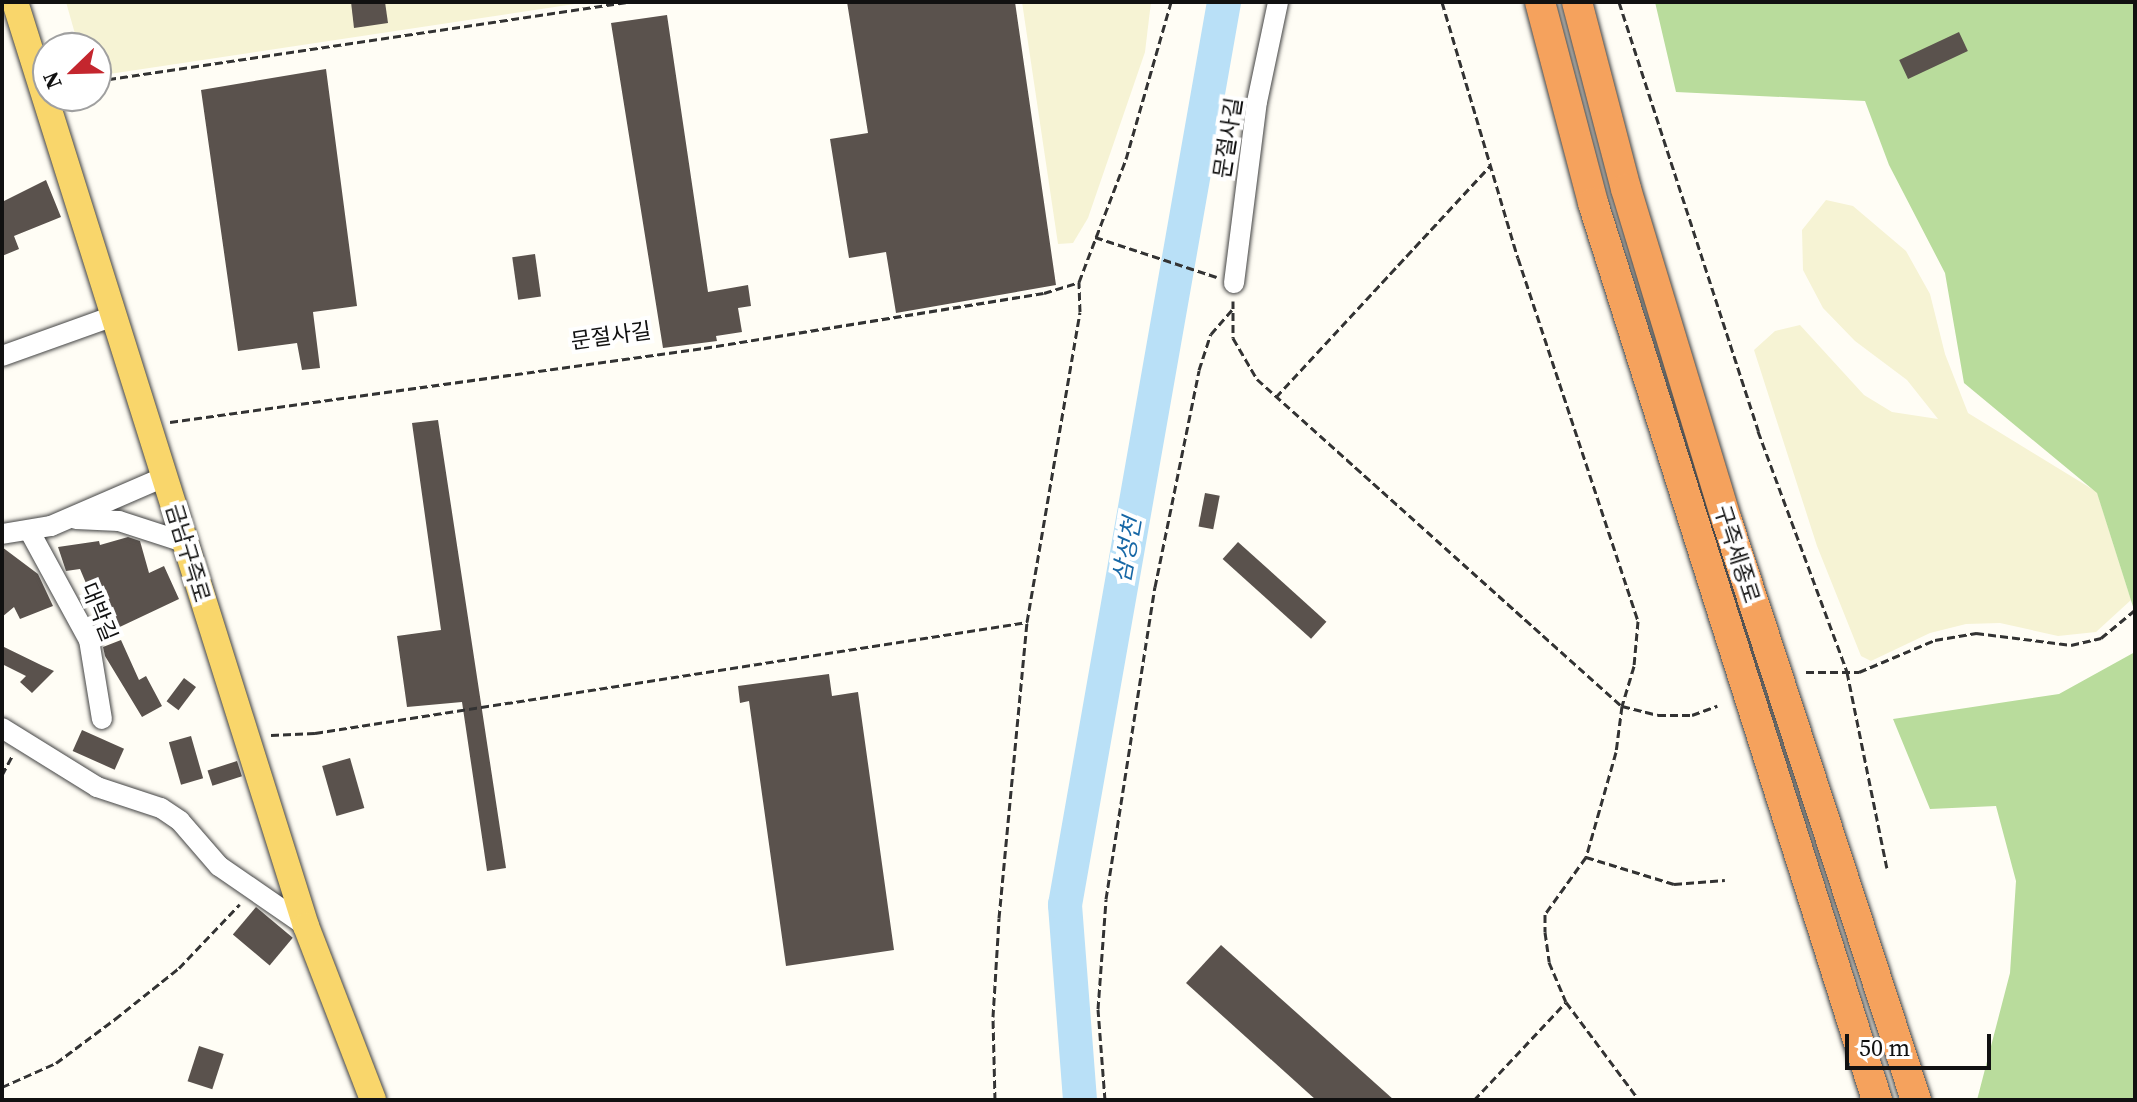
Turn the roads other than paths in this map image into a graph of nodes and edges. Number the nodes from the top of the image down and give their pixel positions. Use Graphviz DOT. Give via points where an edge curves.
graph roads {
  1 [pos="15,2"];
  2 [pos="1278,2"];
  3 [pos="1540,2"];
  4 [pos="1577,2"];
  5 [pos="1226,280"];
  6 [pos="114,316"];
  7 [pos="2,356"];
  8 [pos="164,477"];
  9 [pos="71,518"];
  10 [pos="30,532"];
  11 [pos="2,534"];
  12 [pos="184,542"];
  13 [pos="102,719"];
  14 [pos="8,731"];
  15 [pos="306,926"];
  16 [pos="373,1100"];
  17 [pos="1877,1100"];
  18 [pos="1916,1100"];
  1 -- 6 [label="main road, 금남구즉로"];
  2 -- 5 [label="street, 문절사길"];
  3 -- 17 [label="highway, 구즉세종로" via="1602,233"];
  4 -- 18 [label="highway, 구즉세종로" via="1626,189 1727,521"];
  6 -- 7 [label="street"];
  6 -- 8 [label="main road, 금남구즉로"];
  8 -- 9 [label="street"];
  8 -- 12 [label="main road, 금남구즉로"];
  9 -- 10 [label="street"];
  9 -- 12 [label="street" via="119,521"];
  10 -- 11 [label="street"];
  10 -- 13 [label="street, 대박길" via="89,640"];
  12 -- 15 [label="main road, 금남구즉로"];
  14 -- 15 [label="street" via="97,787 161,808 180,821 219,866"];
  15 -- 16 [label="main road, 금남구즉로"];
}
